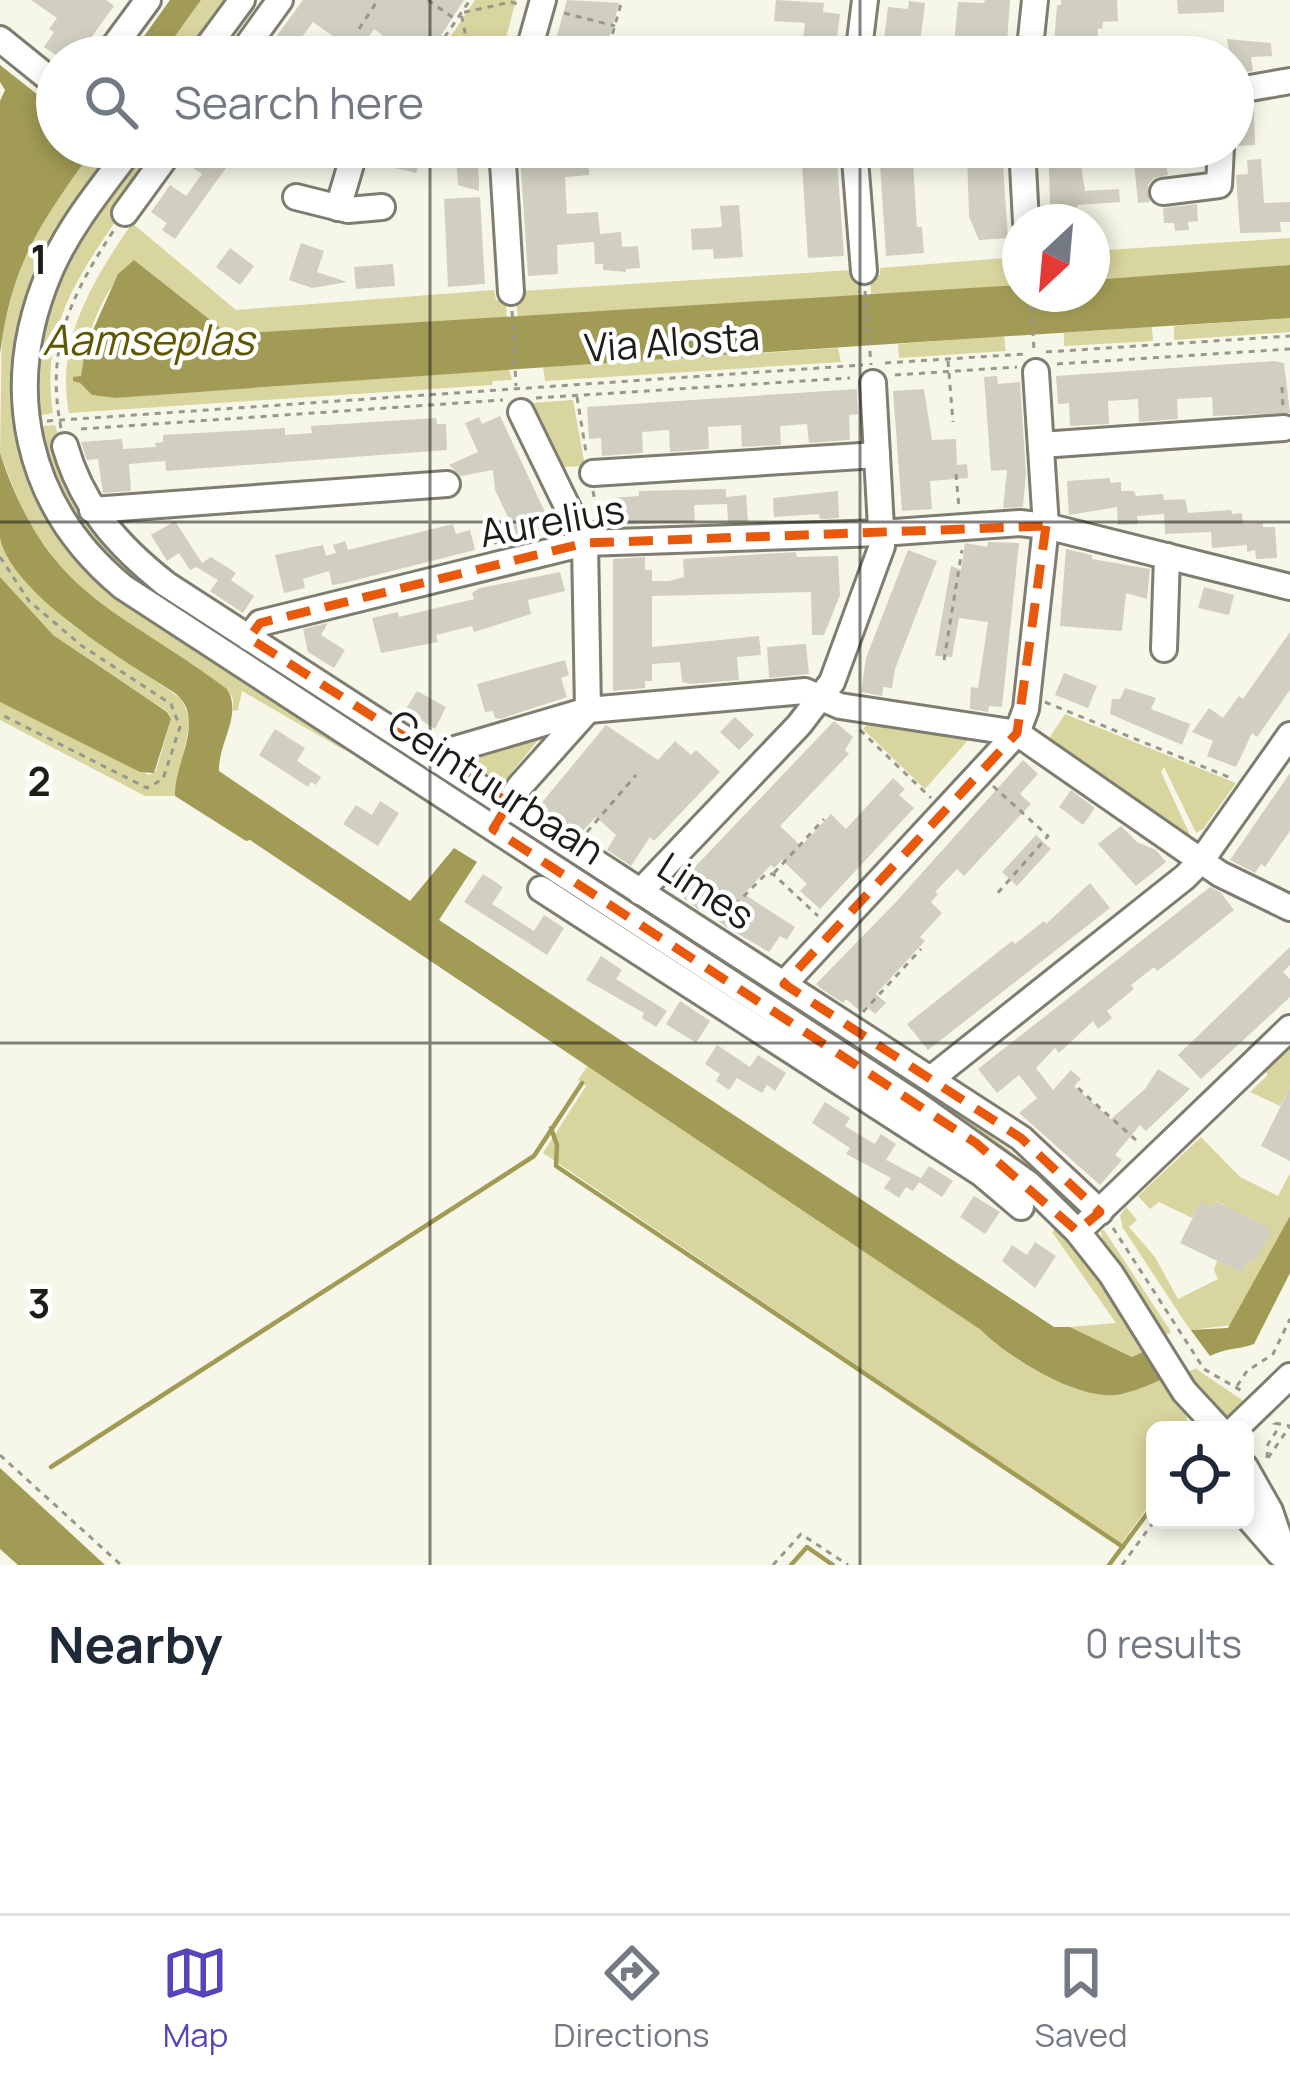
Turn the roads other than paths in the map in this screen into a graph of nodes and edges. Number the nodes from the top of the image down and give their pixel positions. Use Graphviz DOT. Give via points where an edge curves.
graph roads {
  1 [pos="148,0"];
  2 [pos="242,0"];
  3 [pos="280,0"];
  4 [pos="866,0"];
  5 [pos="1035,0"];
  6 [pos="541,6"];
  7 [pos="121,36"];
  8 [pos="215,36"];
  9 [pos="254,36"];
  10 [pos="532,36"];
  11 [pos="861,36"];
  12 [pos="1031,36"];
  13 [pos="0,39"];
  14 [pos="36,68"];
  15 [pos="1290,81"];
  16 [pos="1254,87"];
  17 [pos="116,168"];
  18 [pos="158,168"];
  19 [pos="350,168"];
  20 [pos="503,168"];
  21 [pos="856,168"];
  22 [pos="1023,168"];
  23 [pos="1220,168"];
  24 [pos="1163,192"];
  25 [pos="296,196"];
  26 [pos="1025,204"];
  27 [pos="382,207"];
  28 [pos="338,208"];
  29 [pos="125,213"];
  30 [pos="864,278"];
  31 [pos="512,303"];
  32 [pos="1041,364"];
  33 [pos="871,375"];
  34 [pos="519,400"];
  35 [pos="1284,428"];
  36 [pos="63,438"];
  37 [pos="1041,445"];
  38 [pos="878,455"];
  39 [pos="593,473"];
  40 [pos="447,484"];
  41 [pos="92,510"];
  42 [pos="1046,526"];
  43 [pos="881,533"];
  44 [pos="585,543"];
  45 [pos="1167,556"];
  46 [pos="1290,587"];
  47 [pos="249,638"];
  48 [pos="1164,649"];
  49 [pos="831,702"];
  50 [pos="588,710"];
  51 [pos="1017,733"];
  52 [pos="1290,735"];
  53 [pos="436,760"];
  54 [pos="509,803"];
  55 [pos="493,829"];
  56 [pos="1201,861"];
  57 [pos="541,889"];
  58 [pos="1290,908"];
  59 [pos="626,913"];
  60 [pos="784,984"];
  61 [pos="1290,1028"];
  62 [pos="932,1078"];
  63 [pos="909,1112"];
  64 [pos="1021,1207"];
  65 [pos="1100,1212"];
  66 [pos="1077,1232"];
  67 [pos="1290,1357"];
  68 [pos="1181,1386"];
  69 [pos="1285,1387"];
  70 [pos="1192,1421"];
  71 [pos="1212,1421"];
  72 [pos="1245,1421"];
  73 [pos="1254,1433"];
  74 [pos="1260,1464"];
  75 [pos="1254,1524"];
  76 [pos="1288,1563"];
  1 -- 7 [label="street"];
  2 -- 8 [label="street"];
  3 -- 9 [label="street"];
  4 -- 11 [label="street"];
  5 -- 12 [label="street"];
  6 -- 10 [label="street"];
  13 -- 14 [label="street"];
  15 -- 16 [label="street"];
  17 -- 55 [label="street, Ceintuurbaan" via="65,239 34,322 24,400 34,467 49,502 72,540 123,587"];
  18 -- 29 [label="street"];
  19 -- 28 [label="street"];
  20 -- 31 [label="street"];
  21 -- 30 [label="street"];
  22 -- 26 [label="street"];
  23 -- 24 [label="street" via="1219,185"];
  25 -- 28 [label="street"];
  27 -- 28 [label="street"];
  32 -- 37 [label="street"];
  33 -- 38 [label="street"];
  34 -- 44 [label="street"];
  35 -- 37 [label="street"];
  36 -- 41 [label="street, Limes"];
  37 -- 42 [label="street"];
  38 -- 39 [label="street"];
  38 -- 43 [label="street"];
  40 -- 41 [label="street"];
  41 -- 47 [label="street, Limes" via="137,560"];
  42 -- 43 [label="street, Aurelius"];
  42 -- 45 [label="street, Aurelius"];
  42 -- 51 [label="street"];
  43 -- 44 [label="street, Aurelius"];
  43 -- 49 [label="street"];
  44 -- 47 [label="street, Aurelius" via="260,623"];
  44 -- 50 [label="street"];
  45 -- 46 [label="street, Aurelius"];
  45 -- 48 [label="street"];
  47 -- 53 [label="street, Limes"];
  49 -- 50 [label="street" via="805,692"];
  49 -- 51 [label="street"];
  49 -- 59 [label="street"];
  50 -- 53 [label="street"];
  50 -- 54 [label="street"];
  51 -- 56 [label="street"];
  51 -- 60 [label="street"];
  52 -- 56 [label="street"];
  53 -- 54 [label="street, Limes"];
  54 -- 55 [label="street"];
  54 -- 59 [label="street, Limes" via="574,847"];
  55 -- 59 [label="street, Ceintuurbaan"];
  56 -- 58 [label="street"];
  56 -- 62 [label="street"];
  57 -- 59 [label="street"];
  59 -- 60 [label="street, Limes"];
  59 -- 63 [label="street, Ceintuurbaan"];
  60 -- 62 [label="street, Limes"];
  61 -- 65 [label="street"];
  62 -- 65 [label="street, Limes" via="1021,1138"];
  63 -- 64 [label="street"];
  63 -- 66 [label="street, Ceintuurbaan" via="1029,1184"];
  65 -- 66 [label="street"];
  66 -- 68 [label="street, Ceintuurbaan"];
  67 -- 69 [label="street"];
  68 -- 70 [label="street, Ceintuurbaan"];
  68 -- 71 [label="street, Ceintuurbaan"];
  69 -- 72 [label="street"];
  69 -- 73 [label="street" via="1271,1420"];
  74 -- 76 [label="street"];
  75 -- 76 [label="street"];
}
